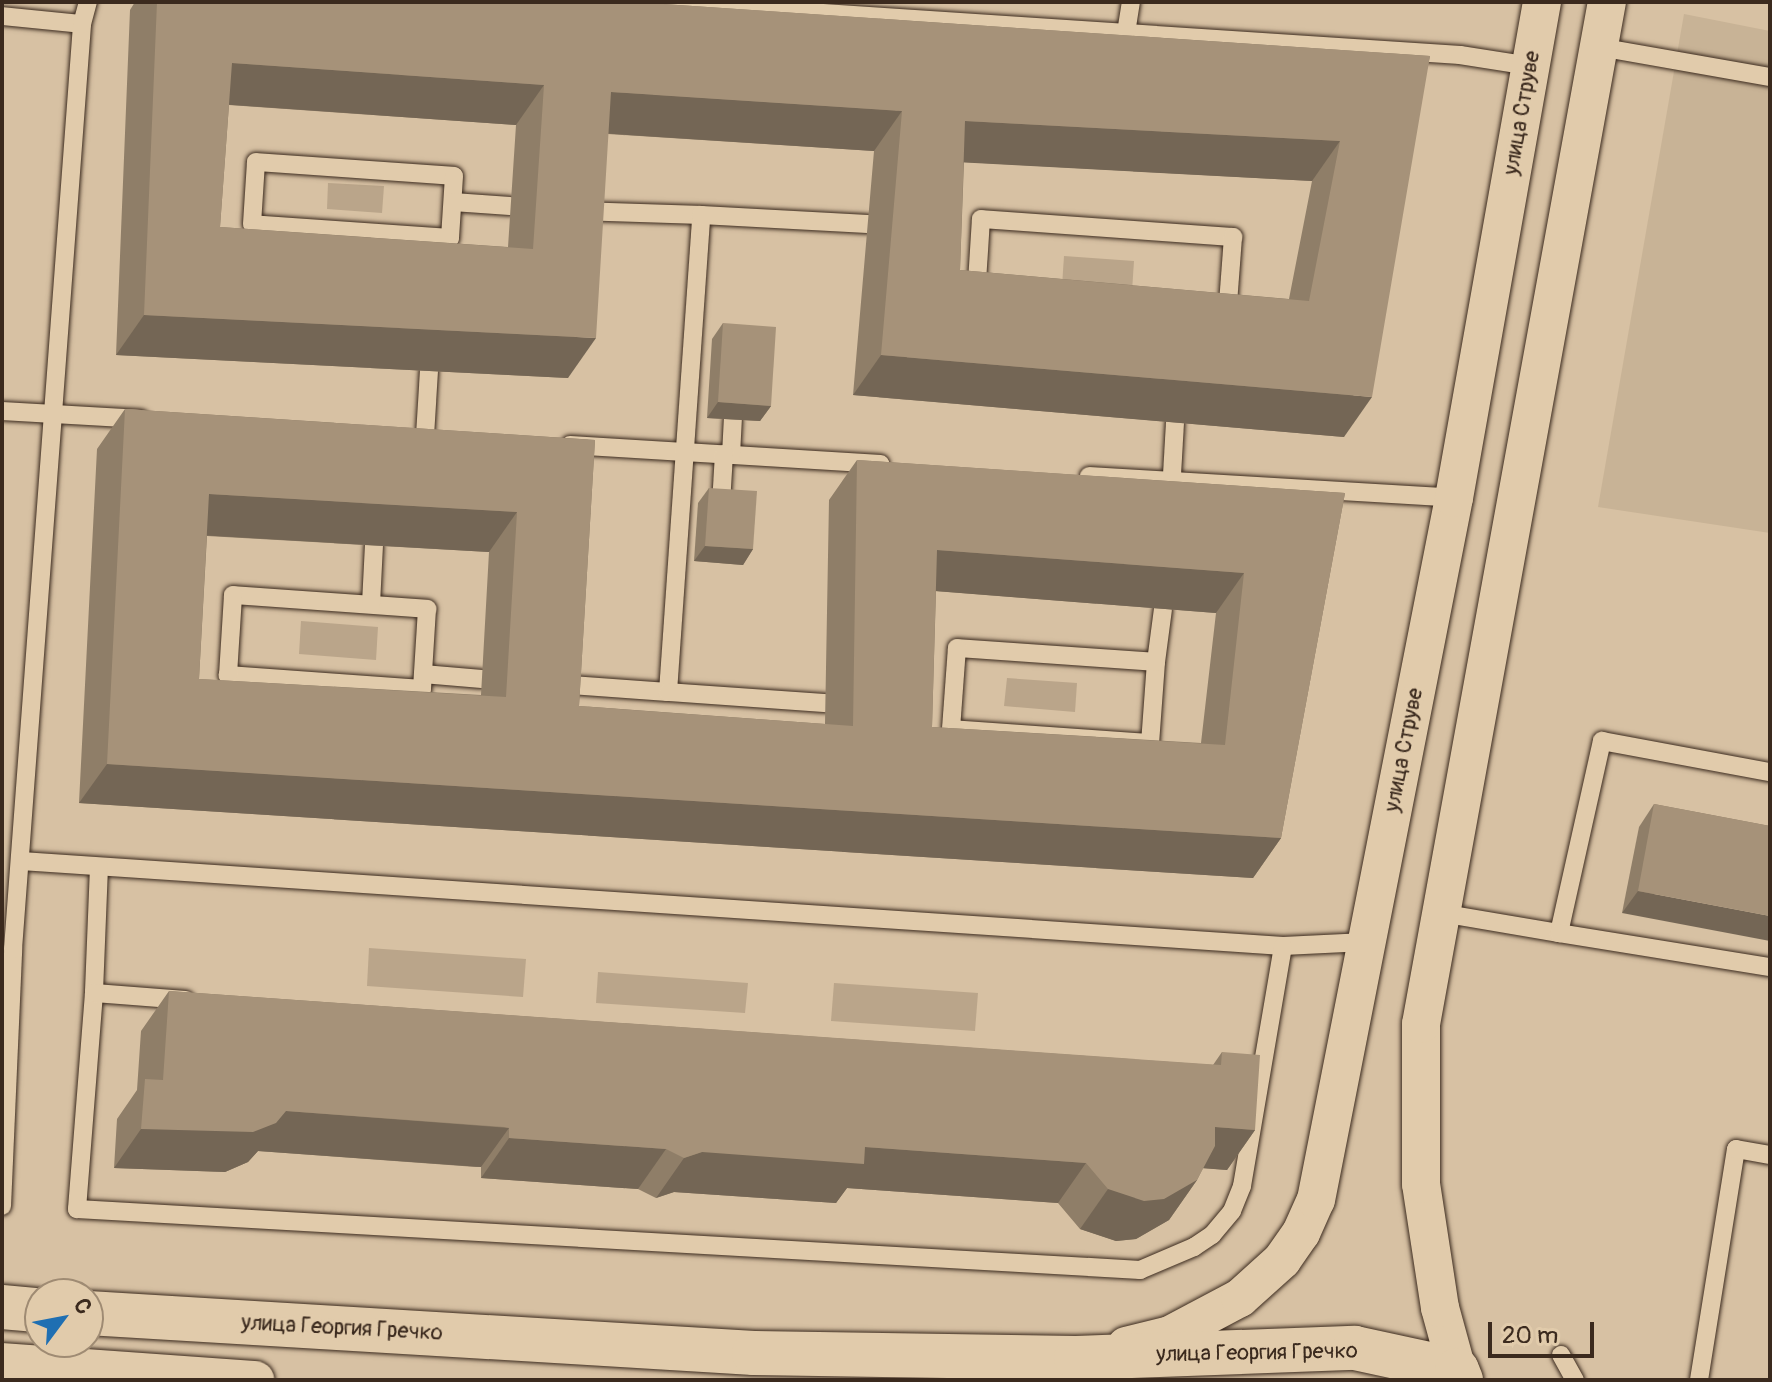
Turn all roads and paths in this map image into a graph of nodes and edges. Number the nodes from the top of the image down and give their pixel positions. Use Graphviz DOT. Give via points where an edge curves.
graph roads {
  1 [pos="88,2"];
  2 [pos="656,2"];
  3 [pos="1131,2"];
  4 [pos="1542,2"];
  5 [pos="1607,2"];
  6 [pos="926,11"];
  7 [pos="2,16"];
  8 [pos="82,24"];
  9 [pos="1126,33"];
  10 [pos="1599,47"];
  11 [pos="1530,66"];
  12 [pos="1770,77"];
  13 [pos="453,202"];
  14 [pos="510,206"];
  15 [pos="578,211"];
  16 [pos="701,215"];
  17 [pos="868,224"];
  18 [pos="973,231"];
  19 [pos="429,370"];
  20 [pos="2,411"];
  21 [pos="55,414"];
  22 [pos="733,420"];
  23 [pos="163,421"];
  24 [pos="1175,422"];
  25 [pos="425,436"];
  26 [pos="547,444"];
  27 [pos="684,452"];
  28 [pos="728,454"];
  29 [pos="904,465"];
  30 [pos="1077,475"];
  31 [pos="1171,481"];
  32 [pos="1454,498"];
  33 [pos="721,504"];
  34 [pos="1170,509"];
  35 [pos="374,545"];
  36 [pos="371,604"];
  37 [pos="1163,609"];
  38 [pos="1156,662"];
  39 [pos="423,674"];
  40 [pos="482,679"];
  41 [pos="555,684"];
  42 [pos="668,692"];
  43 [pos="826,703"];
  44 [pos="1770,772"];
  45 [pos="21,861"];
  46 [pos="99,867"];
  47 [pos="1441,913"];
  48 [pos="1559,933"];
  49 [pos="1366,942"];
  50 [pos="1283,946"];
  51 [pos="7,949"];
  52 [pos="1770,967"];
  53 [pos="94,993"];
  54 [pos="205,1001"];
  55 [pos="1770,1155"];
  56 [pos="2,1206"];
  57 [pos="2,1307"];
  58 [pos="24,1309"];
  59 [pos="104,1314"];
  60 [pos="1561,1355"];
  61 [pos="1076,1358"];
  62 [pos="2,1362"];
  63 [pos="1450,1377"];
  64 [pos="255,1380"];
  65 [pos="1575,1380"];
  66 [pos="1699,1380"];
  1 -- 8 [label="lane"];
  2 -- 6 [label="lane"];
  3 -- 9 [label="lane"];
  4 -- 11 [label="street, улица Струве"];
  5 -- 10 [label="street"];
  6 -- 9 [label="lane"];
  7 -- 8 [label="lane"];
  8 -- 21 [label="lane"];
  9 -- 11 [label="lane" via="1460,55"];
  10 -- 12 [label="lane"];
  10 -- 47 [label="street"];
  11 -- 32 [label="street, улица Струве"];
  13 -- 13 [label="lane" via="450,238 438,245 252,224 256,162 454,176"];
  13 -- 14 [label="lane"];
  15 -- 16 [label="lane"];
  16 -- 17 [label="lane"];
  16 -- 27 [label="lane"];
  18 -- 18 [label="lane" via="976,298 1182,322 1227,316 1233,237 981,219"];
  19 -- 25 [label="lane"];
  20 -- 21 [label="lane"];
  21 -- 23 [label="lane"];
  21 -- 45 [label="lane"];
  22 -- 28 [label="lane"];
  24 -- 31 [label="lane"];
  26 -- 27 [label="lane"];
  27 -- 28 [label="lane"];
  27 -- 42 [label="lane"];
  28 -- 29 [label="lane"];
  28 -- 33 [label="lane"];
  30 -- 31 [label="lane"];
  31 -- 32 [label="lane"];
  31 -- 34 [label="lane"];
  32 -- 49 [label="street, улица Струве"];
  35 -- 36 [label="lane"];
  36 -- 39 [label="lane" via="427,609"];
  36 -- 39 [label="lane" via="233,595 228,675 422,689"];
  37 -- 38 [label="lane"];
  38 -- 38 [label="lane" via="1150,743 951,729 945,709 957,648"];
  39 -- 40 [label="lane"];
  41 -- 42 [label="lane"];
  42 -- 43 [label="lane"];
  44 -- 48 [label="lane" via="1602,741"];
  45 -- 46 [label="lane"];
  45 -- 51 [label="lane"];
  46 -- 50 [label="lane"];
  46 -- 53 [label="lane"];
  47 -- 48 [label="lane"];
  47 -- 63 [label="street" via="1421,1024 1419,1135 1428,1244"];
  48 -- 52 [label="lane"];
  49 -- 50 [label="lane"];
  49 -- 61 [label="street, улица Струве" via="1316,1200 1301,1233 1282,1260 1240,1298 1170,1335"];
  50 -- 53 [label="lane" via="1254,1074 1242,1186 1232,1211 1194,1247 1140,1270 77,1209"];
  51 -- 56 [label="lane"];
  53 -- 54 [label="lane"];
  55 -- 66 [label="lane" via="1736,1149"];
  57 -- 58 [label="street"];
  59 -- 61 [label="street, улица Георгия Гречко" via="754,1353"];
  60 -- 65 [label="lane"];
  61 -- 63 [label="street, улица Георгия Гречко" via="1355,1348"];
  62 -- 64 [label="street"];
}
